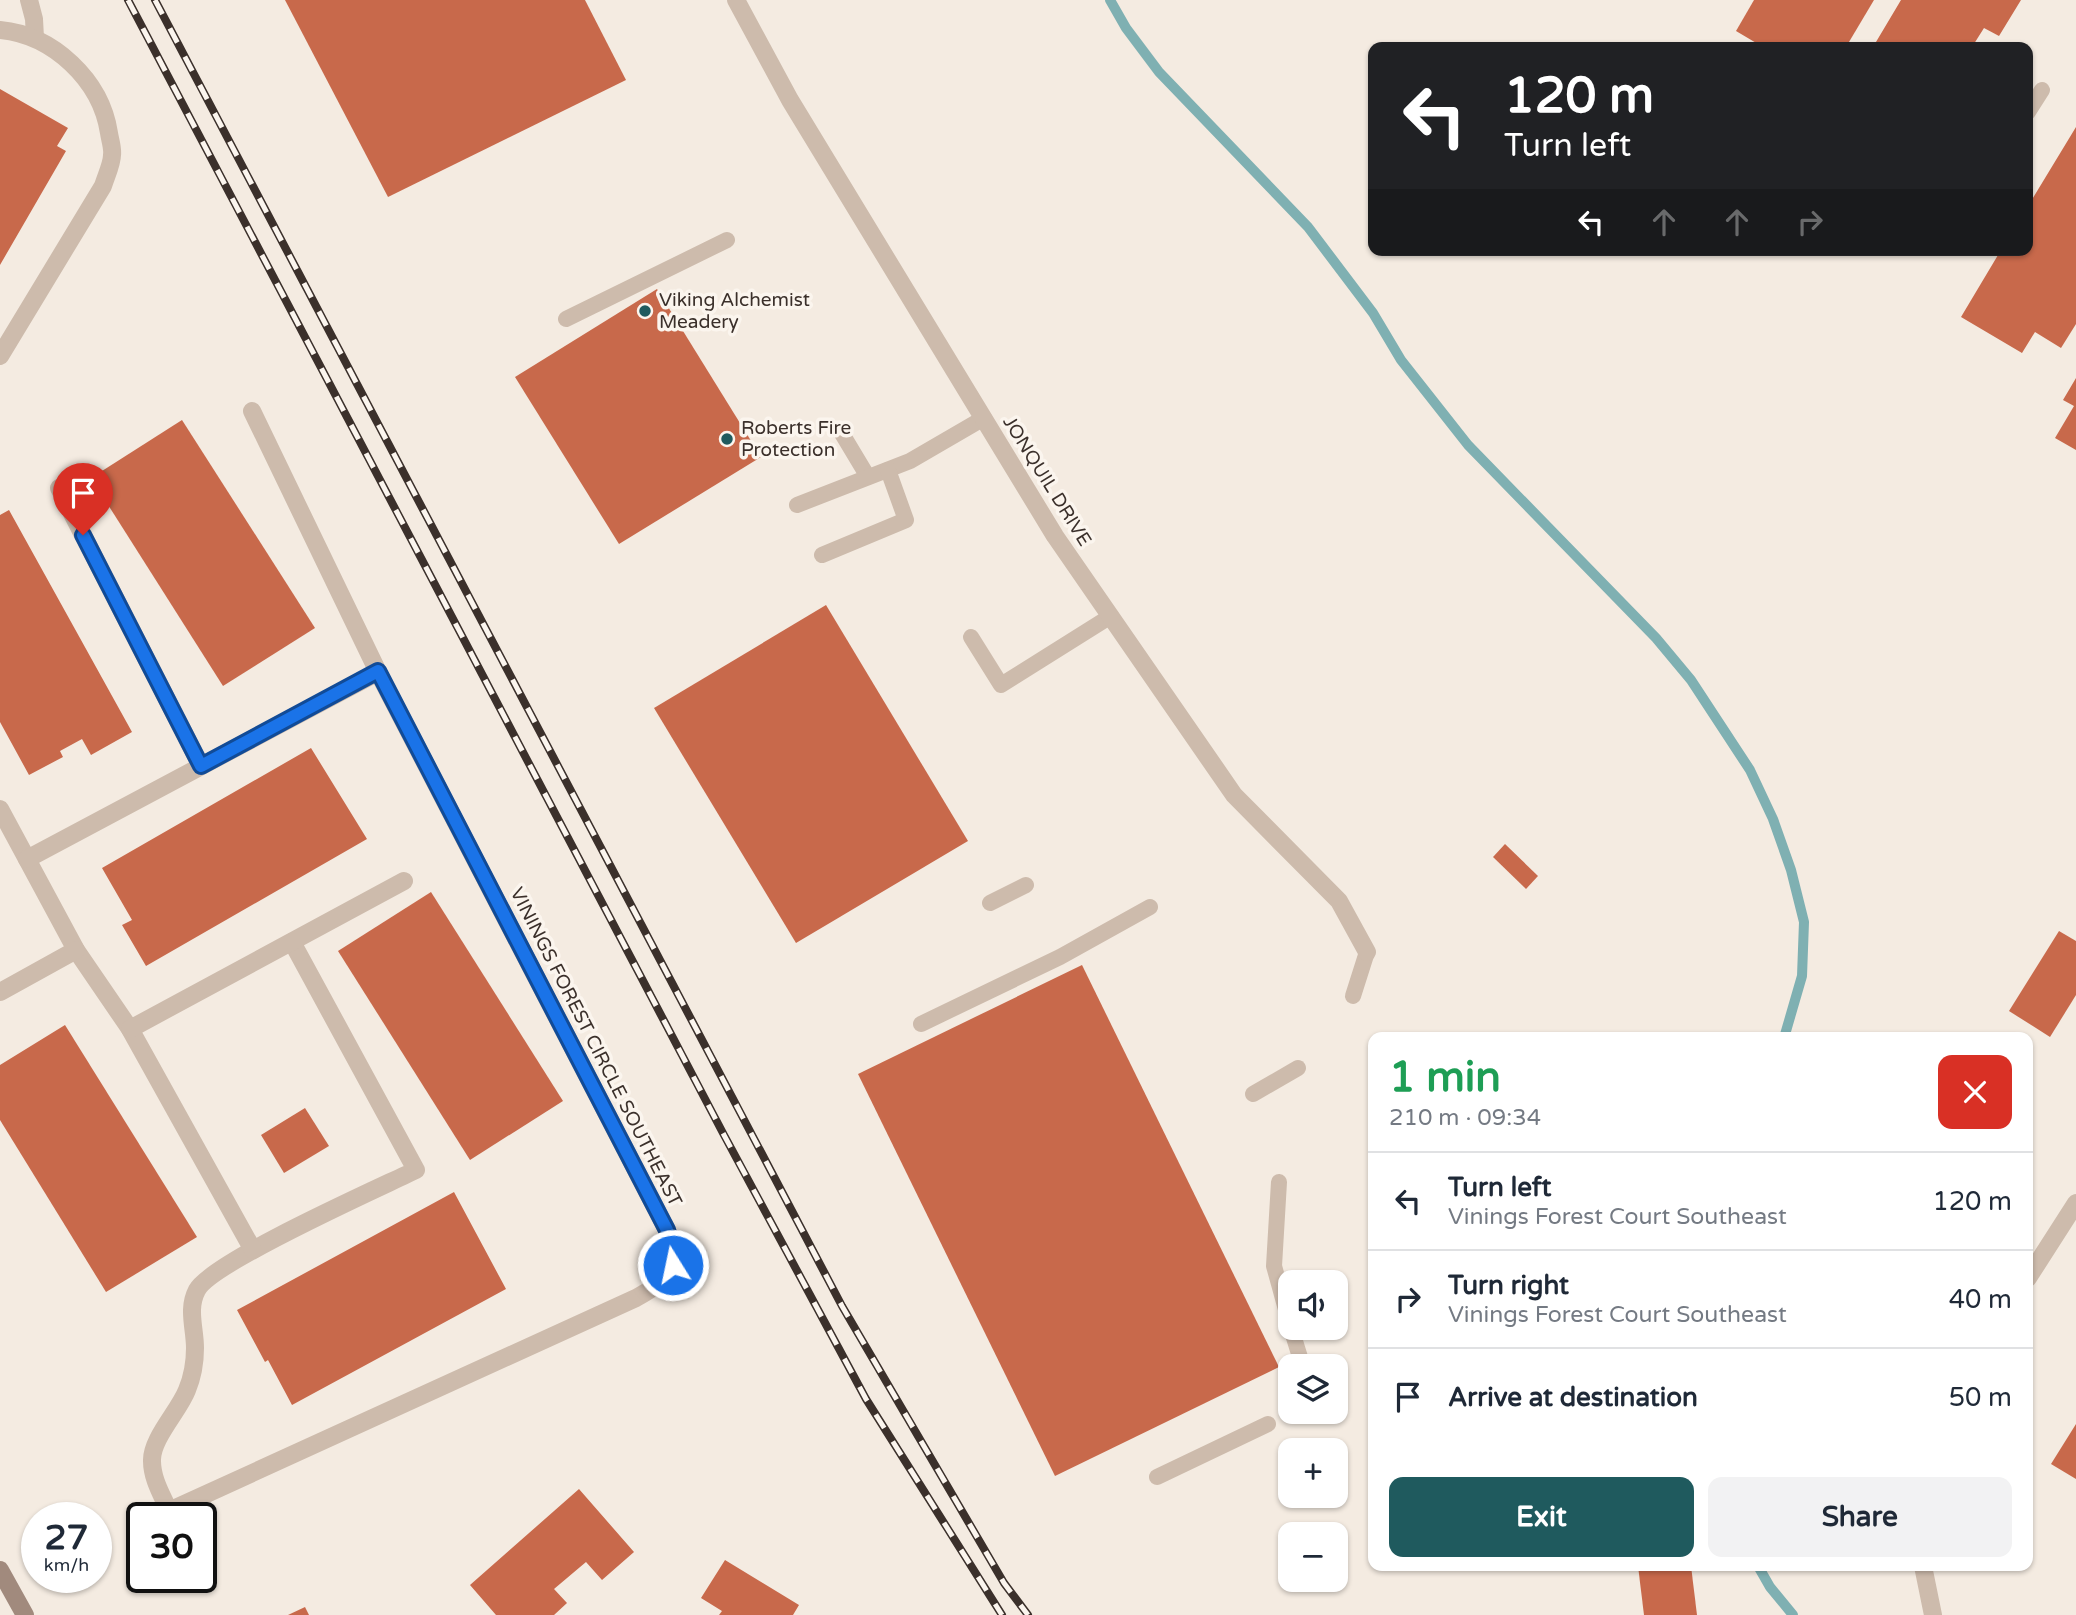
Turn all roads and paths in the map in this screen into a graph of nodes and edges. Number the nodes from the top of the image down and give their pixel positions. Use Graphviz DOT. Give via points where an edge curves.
graph roads {
  1 [pos="29,0"];
  2 [pos="736,0"];
  3 [pos="0,30"];
  4 [pos="36,38"];
  5 [pos="2042,90"];
  6 [pos="2033,104"];
  7 [pos="727,240"];
  8 [pos="566,319"];
  9 [pos="0,356"];
  10 [pos="252,411"];
  11 [pos="984,418"];
  12 [pos="841,432"];
  13 [pos="888,470"];
  14 [pos="868,477"];
  15 [pos="59,488"];
  16 [pos="797,505"];
  17 [pos="822,555"];
  18 [pos="1111,616"];
  19 [pos="971,637"];
  20 [pos="378,671"];
  21 [pos="201,766"];
  22 [pos="0,809"];
  23 [pos="27,859"];
  24 [pos="404,881"];
  25 [pos="1026,885"];
  26 [pos="990,903"];
  27 [pos="1150,907"];
  28 [pos="292,942"];
  29 [pos="76,950"];
  30 [pos="1367,952"];
  31 [pos="0,992"];
  32 [pos="1353,996"];
  33 [pos="921,1024"];
  34 [pos="130,1029"];
  35 [pos="1298,1068"];
  36 [pos="1253,1094"];
  37 [pos="1279,1182"];
  38 [pos="2076,1203"];
  39 [pos="253,1250"];
  40 [pos="2033,1270"];
  41 [pos="1278,1281"];
  42 [pos="1268,1424"];
  43 [pos="1157,1477"];
  44 [pos="0,1570"];
  45 [pos="1924,1571"];
  46 [pos="25,1615"];
  47 [pos="1933,1615"];
  1 -- 4 [label="street"];
  2 -- 11 [label="street, JONQUIL DRIVE" via="790,100"];
  3 -- 4 [label="street"];
  4 -- 9 [label="street" via="79,70 94,92 108,123 113,154 103,186"];
  5 -- 6 [label="lane"];
  7 -- 8 [label="lane"];
  10 -- 20 [label="street, VININGS FOREST CIRCLE SOUTHEAST"];
  11 -- 13 [label="lane"];
  11 -- 18 [label="street, JONQUIL DRIVE" via="1055,537"];
  12 -- 14 [label="lane"];
  13 -- 14 [label="lane"];
  13 -- 17 [label="lane" via="906,520"];
  14 -- 16 [label="lane"];
  15 -- 21 [label="street"];
  18 -- 19 [label="lane" via="1002,685"];
  18 -- 30 [label="street, JONQUIL DRIVE" via="1234,795 1339,901"];
  20 -- 21 [label="street"];
  20 -- 39 [label="street, VININGS FOREST CIRCLE SOUTHEAST" via="667,1230 673,1265 658,1286 636,1298 169,1511 151,1458 187,1389 195,1349 192,1309 196,1291 205,1280"];
  21 -- 23 [label="street"];
  22 -- 23 [label="street"];
  23 -- 29 [label="street"];
  24 -- 28 [label="street"];
  25 -- 26 [label="lane"];
  27 -- 33 [label="lane" via="1060,957"];
  28 -- 34 [label="street"];
  28 -- 39 [label="street, VININGS FOREST CIRCLE SOUTHEAST" via="416,1170"];
  29 -- 31 [label="street"];
  29 -- 34 [label="street"];
  30 -- 32 [label="lane"];
  34 -- 39 [label="street"];
  35 -- 36 [label="lane"];
  37 -- 41 [label="lane" via="1274,1266"];
  38 -- 40 [label="street"];
  42 -- 43 [label="lane"];
  44 -- 46 [label="main road"];
  45 -- 47 [label="street"];
}
